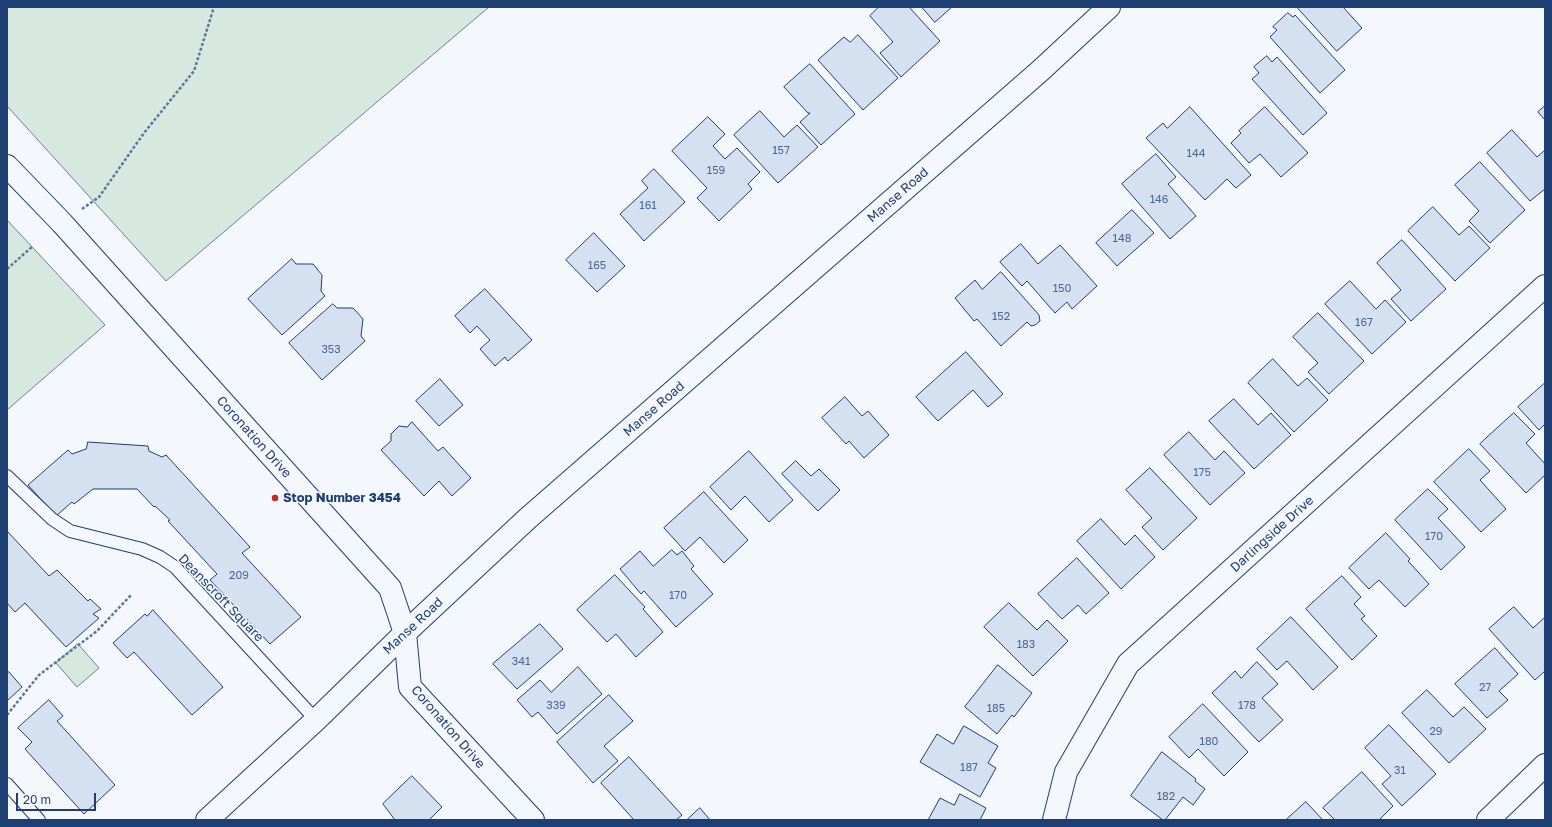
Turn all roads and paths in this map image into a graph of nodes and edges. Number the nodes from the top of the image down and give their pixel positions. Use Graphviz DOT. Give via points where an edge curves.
graph roads {
  1 [pos="214,7"];
  2 [pos="1109,7"];
  3 [pos="7,166"];
  4 [pos="62,223"];
  5 [pos="33,246"];
  6 [pos="7,269"];
  7 [pos="1545,286"];
  8 [pos="7,476"];
  9 [pos="132,594"];
  10 [pos="405,633"];
  11 [pos="7,715"];
  12 [pos="316,720"];
  13 [pos="1545,765"];
  14 [pos="7,784"];
  15 [pos="38,820"];
  16 [pos="207,820"];
  17 [pos="533,820"];
  18 [pos="1054,820"];
  19 [pos="1488,820"];
  1 -- 4 [label="path" via="194,71 144,133 99,197"];
  2 -- 10 [label="street, Manse Road" via="527,520"];
  3 -- 4 [label="street, Coronation Drive"];
  4 -- 10 [label="street, Coronation Drive" via="390,588"];
  5 -- 6 [label="path"];
  7 -- 18 [label="street, Darlingside Drive" via="1128,664 1066,772"];
  8 -- 12 [label="lane, Deanscroft Square" via="52,519 70,531 142,549 175,567"];
  9 -- 11 [label="path" via="97,631 39,675"];
  10 -- 12 [label="street, Manse Road"];
  10 -- 17 [label="street, Coronation Drive" via="410,687"];
  12 -- 16 [label="street, Manse Road"];
  13 -- 19 [label="street"];
  14 -- 15 [label="lane"];
}
